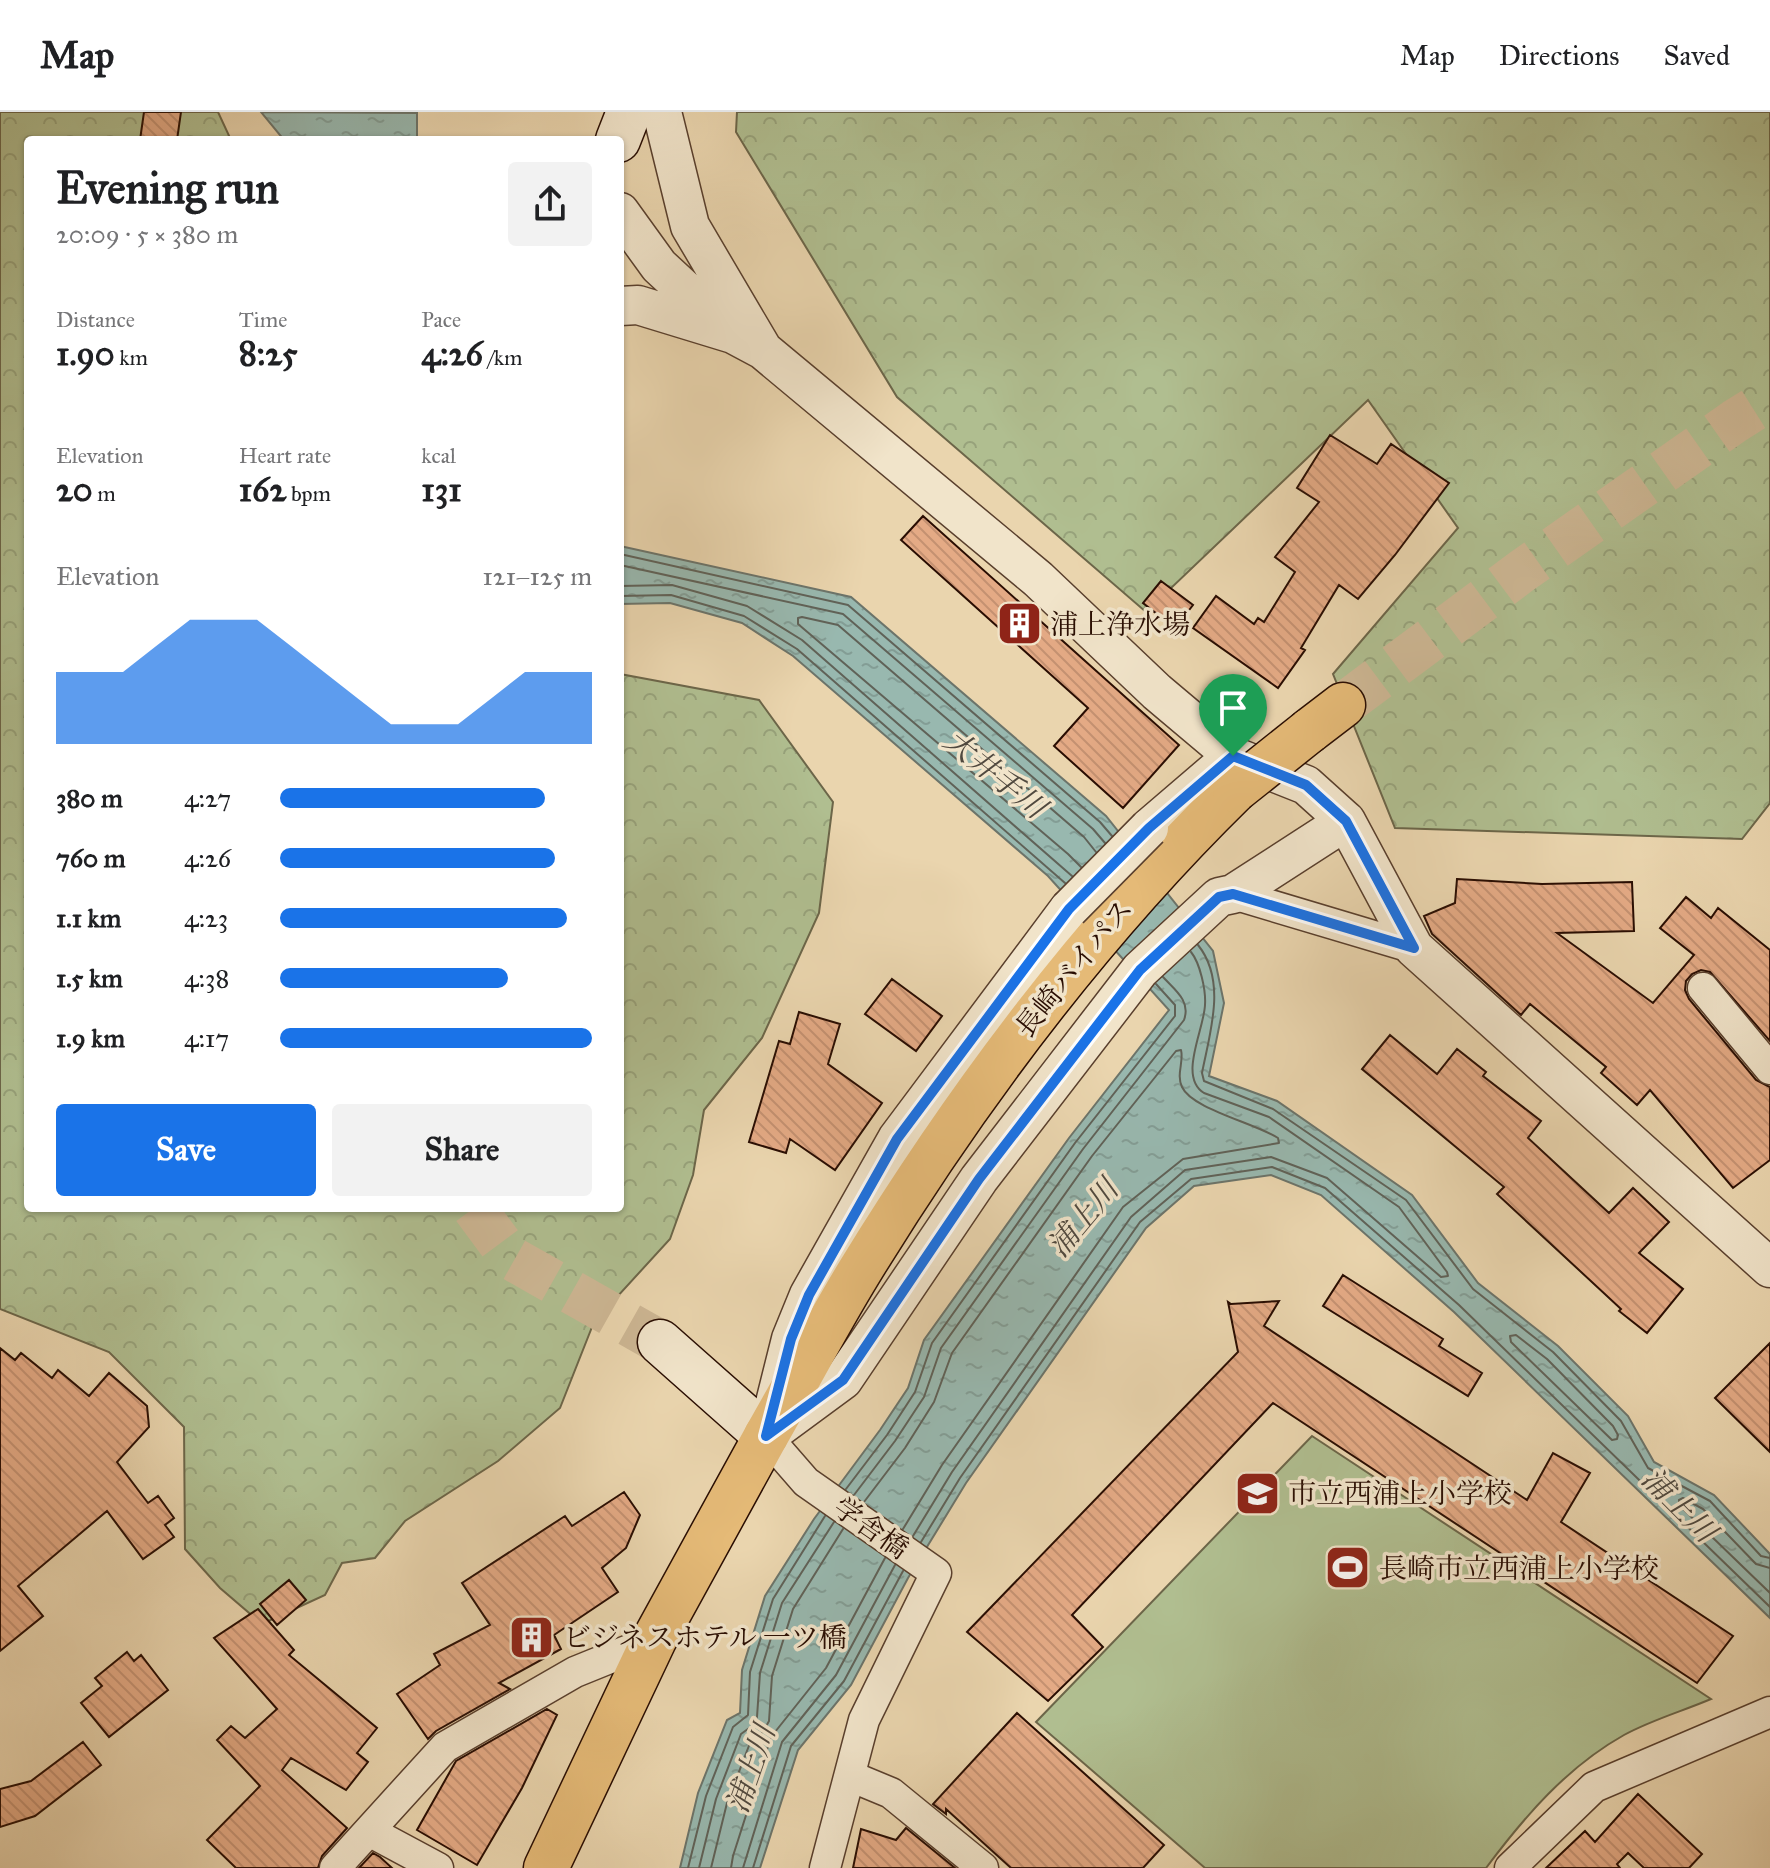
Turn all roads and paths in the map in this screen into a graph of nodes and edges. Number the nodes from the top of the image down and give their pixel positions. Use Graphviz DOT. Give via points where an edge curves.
graph roads {
  1 [pos="629,112"];
  2 [pos="662,112"];
  3 [pos="620,136"];
  4 [pos="624,218"];
  5 [pos="624,306"];
  6 [pos="748,342"];
  7 [pos="1332,726"];
  8 [pos="1240,784"];
  9 [pos="1346,821"];
  10 [pos="1191,869"];
  11 [pos="1107,940"];
  12 [pos="1414,948"];
  13 [pos="1703,988"];
  14 [pos="1770,1069"];
  15 [pos="1770,1268"];
  16 [pos="660,1342"];
  17 [pos="766,1436"];
  18 [pos="654,1640"];
  19 [pos="1770,1712"];
  20 [pos="850,1776"];
  21 [pos="369,1831"];
  22 [pos="335,1868"];
  23 [pos="438,1868"];
  24 [pos="546,1868"];
  25 [pos="825,1868"];
  26 [pos="983,1868"];
  27 [pos="1510,1868"];
  1 -- 3 [label="main road"];
  2 -- 6 [label="street" via="690,226"];
  4 -- 6 [label="street" via="659,266"];
  5 -- 6 [label="street" via="638,305"];
  6 -- 8 [label="street" via="1038,579 1157,692"];
  7 -- 8 [label="main road, 長崎バイパス, bridge"];
  8 -- 9 [label="street" via="1306,785"];
  8 -- 10 [label="main road, 長崎バイパス"];
  9 -- 10 [label="street"];
  9 -- 12 [label="street"];
  10 -- 11 [label="main road, 長崎バイパス"];
  10 -- 11 [label="street"];
  10 -- 12 [label="street"];
  11 -- 17 [label="main road, 長崎バイパス" via="1011,1046 896,1212 862,1279"];
  11 -- 17 [label="street" via="979,1179 843,1380"];
  11 -- 17 [label="street" via="897,1139 809,1295 791,1339"];
  12 -- 15 [label="street"];
  13 -- 14 [label="street"];
  16 -- 17 [label="main road"];
  17 -- 18 [label="main road, 長崎バイパス"];
  17 -- 20 [label="street, 学舎橋" via="806,1482 936,1573 864,1720"];
  18 -- 21 [label="street" via="575,1672 445,1747"];
  18 -- 24 [label="main road, 長崎バイパス"];
  19 -- 27 [label="street" via="1594,1787"];
  20 -- 25 [label="street"];
  20 -- 26 [label="street" via="891,1793"];
  21 -- 22 [label="street"];
  21 -- 23 [label="street"];
}
